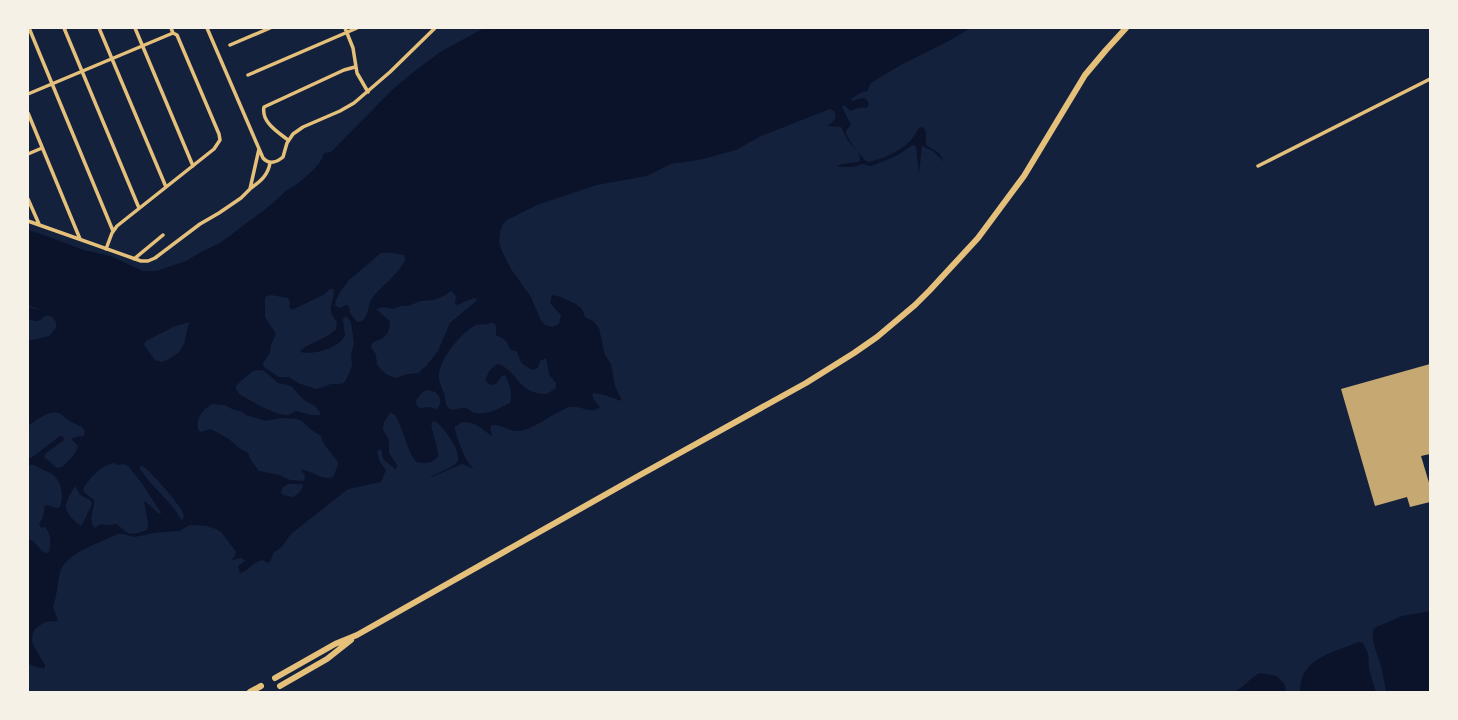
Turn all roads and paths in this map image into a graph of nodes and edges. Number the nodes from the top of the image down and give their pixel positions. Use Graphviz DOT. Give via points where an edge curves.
graph roads {
  1 [pos="29,28"];
  2 [pos="64,28"];
  3 [pos="99,28"];
  4 [pos="135,28"];
  5 [pos="171,28"];
  6 [pos="207,28"];
  7 [pos="270,28"];
  8 [pos="345,28"];
  9 [pos="357,28"];
  10 [pos="435,28"];
  11 [pos="1126,28"];
  12 [pos="347,32"];
  13 [pos="173,33"];
  14 [pos="142,45"];
  15 [pos="230,45"];
  16 [pos="111,58"];
  17 [pos="355,67"];
  18 [pos="82,71"];
  19 [pos="248,75"];
  20 [pos="1429,80"];
  21 [pos="52,84"];
  22 [pos="368,92"];
  23 [pos="28,94"];
  24 [pos="28,113"];
  25 [pos="288,140"];
  26 [pos="42,148"];
  27 [pos="259,149"];
  28 [pos="28,154"];
  29 [pos="270,163"];
  30 [pos="193,166"];
  31 [pos="1258,166"];
  32 [pos="166,188"];
  33 [pos="250,189"];
  34 [pos="28,199"];
  35 [pos="139,208"];
  36 [pos="28,221"];
  37 [pos="39,224"];
  38 [pos="113,231"];
  39 [pos="163,235"];
  40 [pos="80,239"];
  41 [pos="106,249"];
  42 [pos="134,259"];
  43 [pos="357,636"];
  44 [pos="275,678"];
  45 [pos="261,686"];
  46 [pos="280,686"];
  47 [pos="250,692"];
  1 -- 21 [label="street"];
  2 -- 18 [label="street"];
  3 -- 16 [label="street"];
  4 -- 14 [label="street"];
  5 -- 13 [label="street"];
  6 -- 27 [label="street"];
  7 -- 15 [label="street"];
  8 -- 12 [label="street"];
  9 -- 12 [label="street"];
  10 -- 22 [label="street"];
  11 -- 43 [label="highway" via="1085,75 1024,176 982,233 910,310 877,337 806,383"];
  12 -- 17 [label="street" via="353,48"];
  12 -- 19 [label="street"];
  13 -- 14 [label="street"];
  13 -- 30 [label="street" via="177,35 221,138 217,147"];
  14 -- 16 [label="street"];
  14 -- 30 [label="street"];
  16 -- 18 [label="street"];
  16 -- 32 [label="street"];
  17 -- 22 [label="street"];
  17 -- 25 [label="street" via="264,107 267,121"];
  18 -- 21 [label="street"];
  18 -- 35 [label="street"];
  20 -- 31 [label="street"];
  21 -- 23 [label="street"];
  21 -- 38 [label="street"];
  22 -- 25 [label="street" via="344,109 303,127"];
  24 -- 26 [label="street"];
  25 -- 29 [label="street" via="284,157"];
  26 -- 28 [label="street"];
  26 -- 40 [label="street"];
  27 -- 29 [label="street" via="263,158"];
  27 -- 33 [label="street"];
  29 -- 33 [label="street" via="263,179"];
  30 -- 32 [label="street"];
  32 -- 35 [label="street"];
  33 -- 42 [label="street" via="155,258 148,261"];
  34 -- 37 [label="street"];
  35 -- 38 [label="street"];
  36 -- 37 [label="street"];
  37 -- 40 [label="street"];
  38 -- 41 [label="street"];
  39 -- 42 [label="street"];
  40 -- 41 [label="street"];
  41 -- 42 [label="street"];
  43 -- 44 [label="highway" via="335,644"];
  43 -- 46 [label="highway" via="327,659"];
  45 -- 47 [label="highway"];
}
